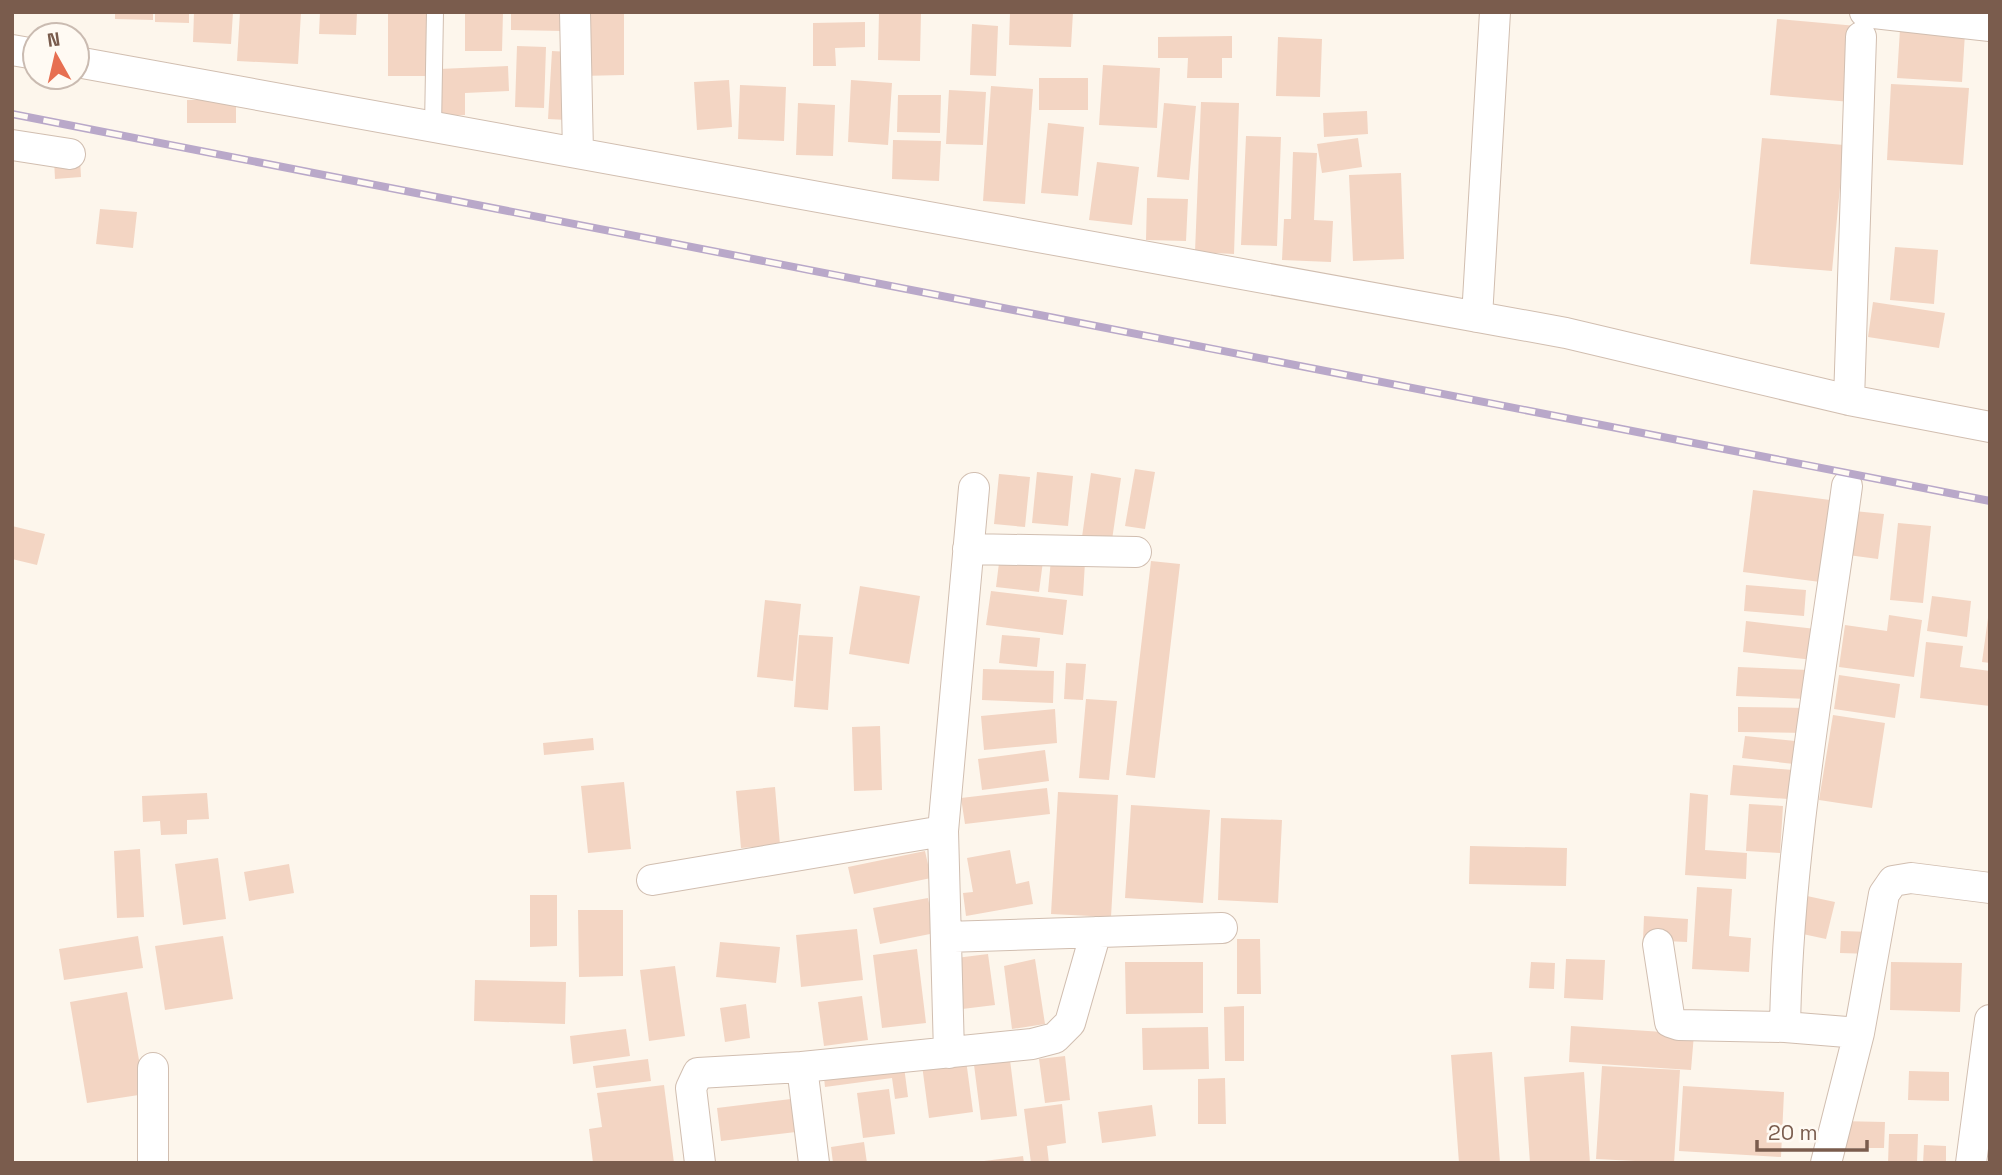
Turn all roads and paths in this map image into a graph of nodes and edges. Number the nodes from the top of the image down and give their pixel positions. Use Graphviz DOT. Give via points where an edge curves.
graph roads {
  1 [pos="435,12"];
  2 [pos="575,12"];
  3 [pos="1495,12"];
  4 [pos="1863,25"];
  5 [pos="1990,26"];
  6 [pos="91,65"];
  7 [pos="433,127"];
  8 [pos="12,145"];
  9 [pos="578,153"];
  10 [pos="70,154"];
  11 [pos="1477,317"];
  12 [pos="1849,400"];
  13 [pos="1990,427"];
  14 [pos="1847,486"];
  15 [pos="974,488"];
  16 [pos="968,549"];
  17 [pos="1136,552"];
  18 [pos="943,831"];
  19 [pos="652,880"];
  20 [pos="1990,888"];
  21 [pos="1222,928"];
  22 [pos="1096,932"];
  23 [pos="946,937"];
  24 [pos="1658,944"];
  25 [pos="1990,1020"];
  26 [pos="1785,1027"];
  27 [pos="1859,1032"];
  28 [pos="949,1053"];
  29 [pos="802,1067"];
  30 [pos="153,1069"];
  31 [pos="153,1163"];
  32 [pos="700,1163"];
  33 [pos="814,1163"];
  34 [pos="1826,1163"];
  35 [pos="1971,1163"];
  1 -- 7 [label="lane"];
  2 -- 9 [label="street"];
  3 -- 11 [label="street"];
  4 -- 5 [label="street"];
  4 -- 12 [label="street"];
  6 -- 7 [label="street"];
  7 -- 9 [label="street"];
  8 -- 10 [label="street"];
  9 -- 11 [label="street"];
  11 -- 12 [label="street" via="1566,333"];
  12 -- 13 [label="street"];
  14 -- 26 [label="street" via="1797,859"];
  15 -- 16 [label="street"];
  16 -- 17 [label="street"];
  16 -- 18 [label="street"];
  18 -- 19 [label="street"];
  18 -- 23 [label="street"];
  20 -- 27 [label="street" via="1911,878 1893,881 1884,894"];
  21 -- 22 [label="street"];
  22 -- 23 [label="street"];
  22 -- 28 [label="street" via="1070,1023 1055,1038"];
  23 -- 28 [label="street"];
  24 -- 26 [label="street" via="1670,1021 1679,1025"];
  25 -- 35 [label="street"];
  26 -- 27 [label="street"];
  27 -- 34 [label="street"];
  28 -- 29 [label="street"];
  29 -- 32 [label="street" via="698,1073 691,1088"];
  29 -- 33 [label="street"];
  30 -- 31 [label="street"];
}
